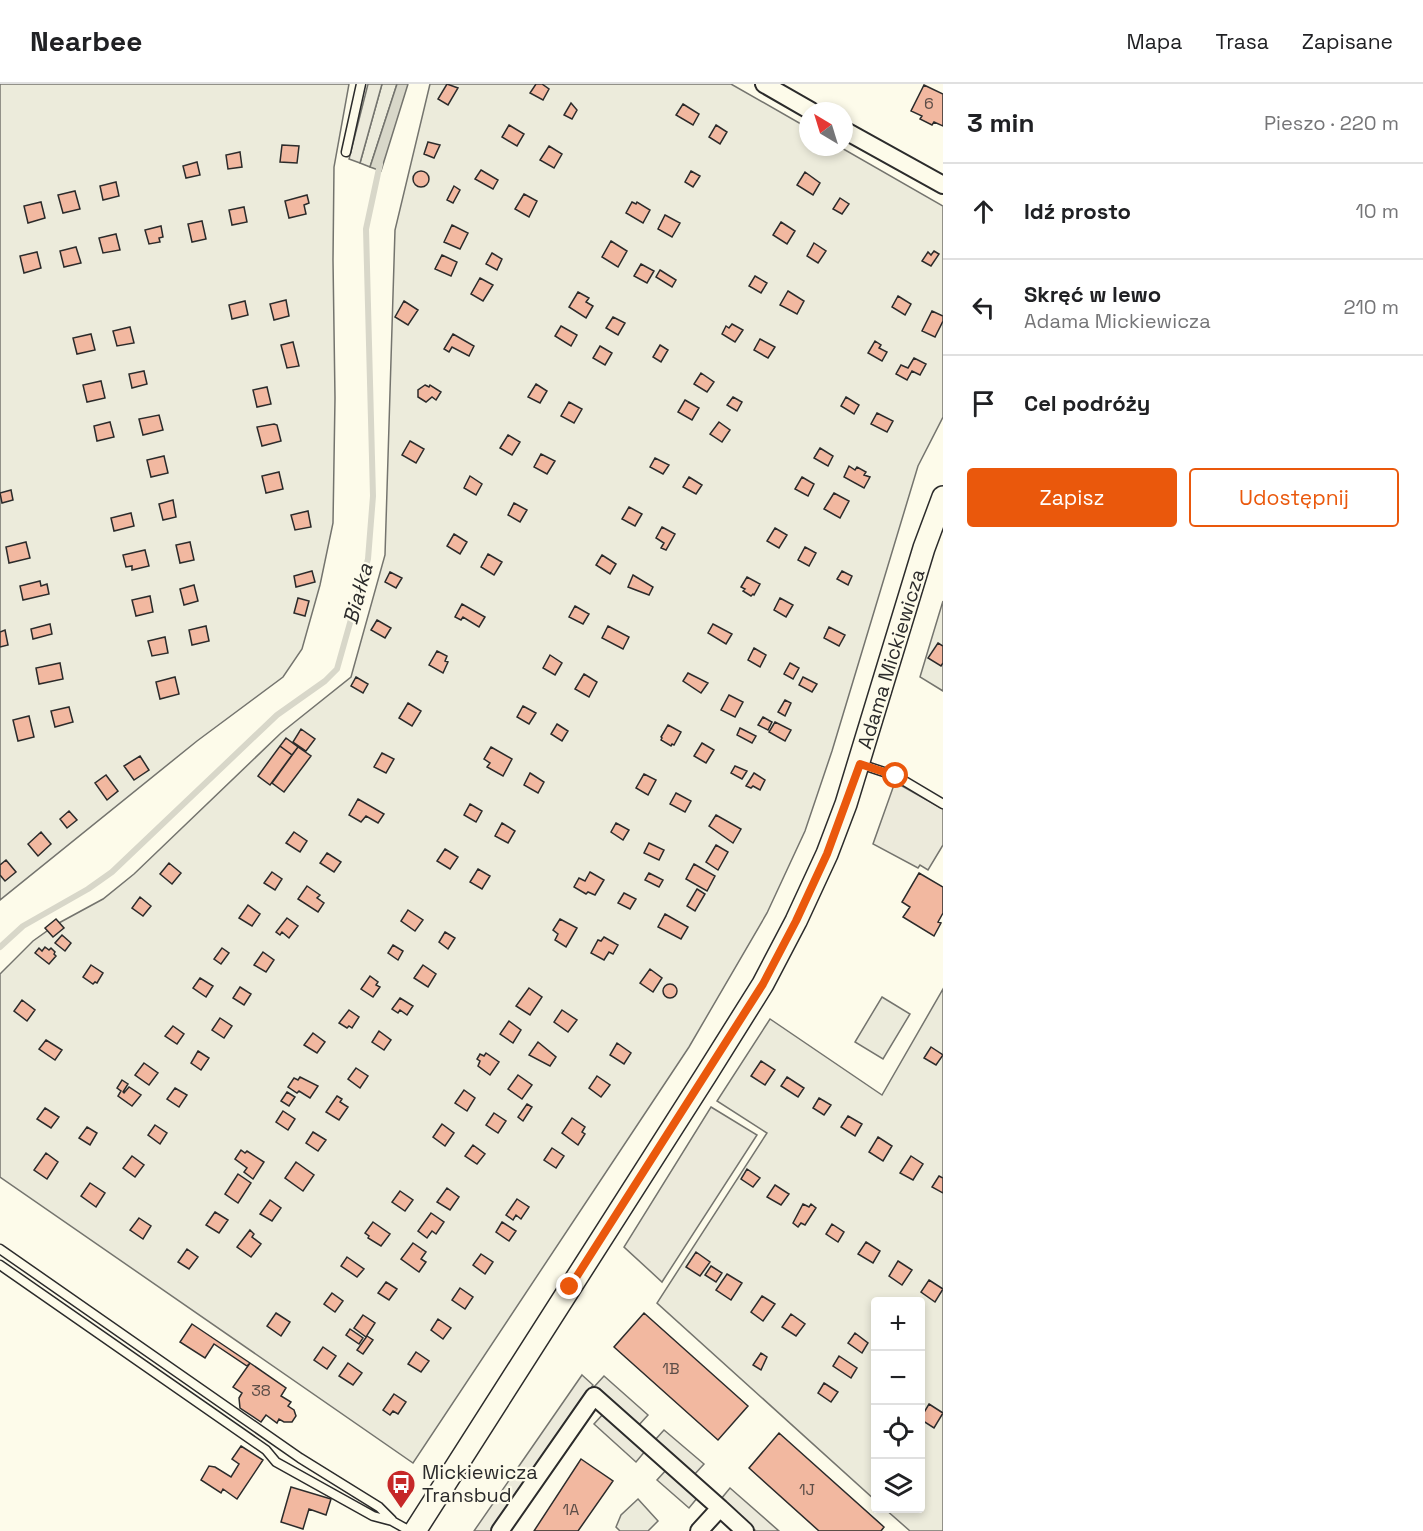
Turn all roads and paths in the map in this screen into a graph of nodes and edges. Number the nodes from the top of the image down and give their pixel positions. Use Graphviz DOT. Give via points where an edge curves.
graph roads {
  1 [pos="361,84"];
  2 [pos="764,84"];
  3 [pos="799,104"];
  4 [pos="853,135"];
  5 [pos="346,152"];
  6 [pos="943,186"];
  7 [pos="943,497"];
  8 [pos="860,764"];
  9 [pos="943,804"];
  10 [pos="0,1249"];
  11 [pos="0,1266"];
  12 [pos="720,1508"];
  13 [pos="392,1521"];
  14 [pos="410,1531"];
  15 [pos="415,1531"];
  16 [pos="500,1531"];
  17 [pos="699,1531"];
  18 [pos="745,1531"];
  1 -- 5 [label="lane"];
  2 -- 3 [label="street"];
  4 -- 6 [label="street"];
  7 -- 8 [label="street, Adama Mickiewicza" via="924,548"];
  8 -- 9 [label="lane" via="896,776"];
  8 -- 15 [label="street, Adama Mickiewicza" via="827,854 763,984"];
  10 -- 13 [label="lane" via="300,1458 379,1507"];
  11 -- 13 [label="lane" via="266,1450 276,1462 373,1516"];
  12 -- 16 [label="street" via="594,1396"];
  12 -- 17 [label="street"];
  12 -- 18 [label="street"];
  13 -- 14 [label="lane"];
}
